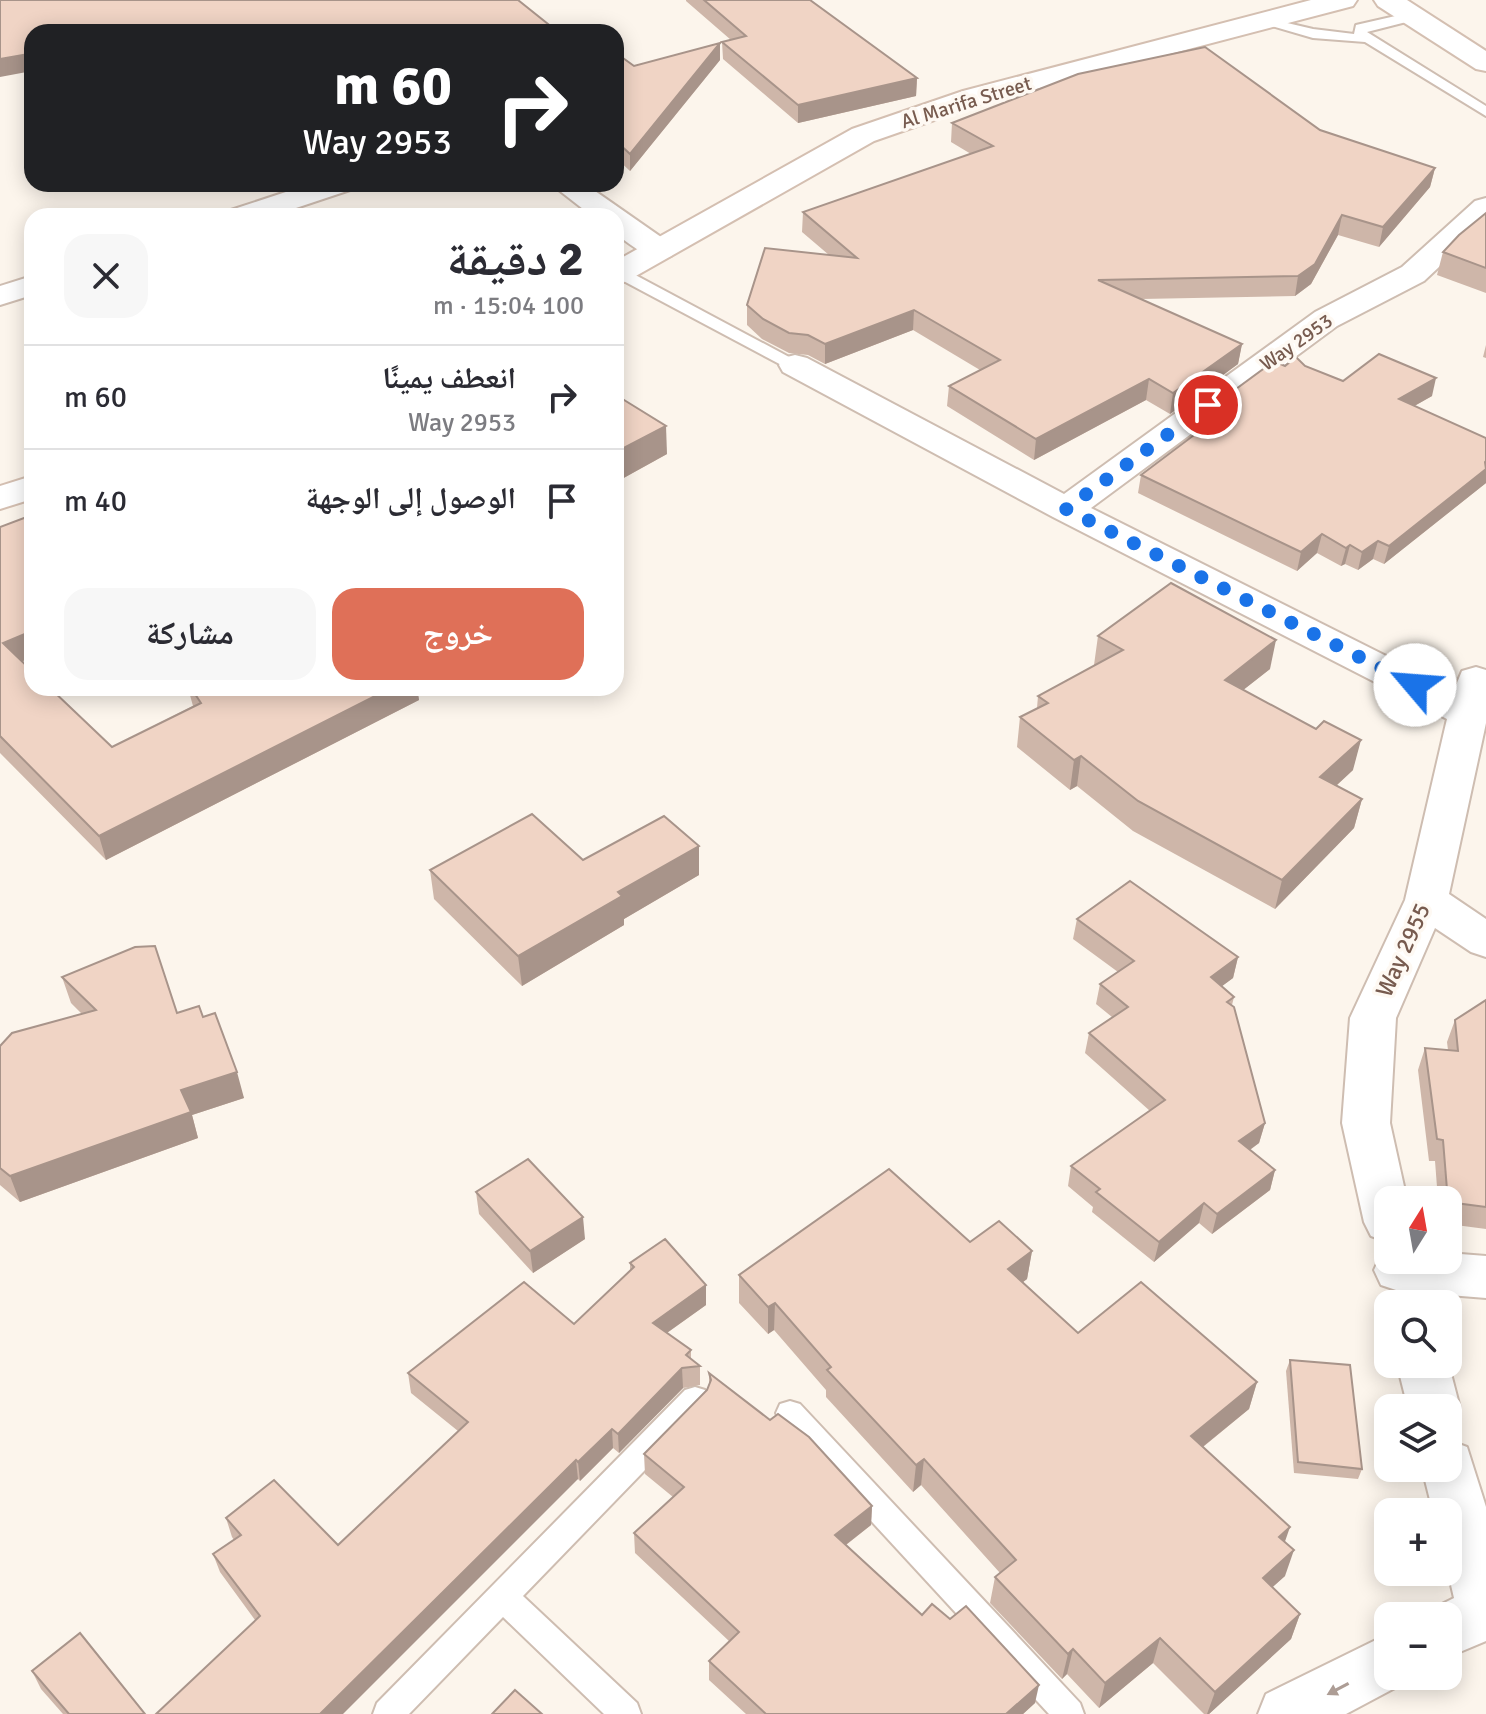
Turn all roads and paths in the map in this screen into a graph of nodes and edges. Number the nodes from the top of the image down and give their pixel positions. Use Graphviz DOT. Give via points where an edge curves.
graph roads {
  1 [pos="1343,0"];
  2 [pos="1388,0"];
  3 [pos="1418,8"];
  4 [pos="1262,21"];
  5 [pos="1365,38"];
  6 [pos="1486,42"];
  7 [pos="1486,63"];
  8 [pos="1486,112"];
  9 [pos="316,192"];
  10 [pos="577,192"];
  11 [pos="1486,207"];
  12 [pos="266,208"];
  13 [pos="600,208"];
  14 [pos="624,225"];
  15 [pos="660,250"];
  16 [pos="624,270"];
  17 [pos="624,276"];
  18 [pos="24,288"];
  19 [pos="0,296"];
  20 [pos="795,365"];
  21 [pos="24,490"];
  22 [pos="0,498"];
  23 [pos="1066,509"];
  24 [pos="1479,685"];
  25 [pos="1426,900"];
  26 [pos="1486,941"];
  27 [pos="1380,1186"];
  28 [pos="1486,1277"];
  29 [pos="1401,1278"];
  30 [pos="695,1399"];
  31 [pos="790,1413"];
  32 [pos="1451,1482"];
  33 [pos="503,1597"];
  34 [pos="1473,1619"];
  35 [pos="1374,1669"];
  36 [pos="388,1714"];
  37 [pos="626,1714"];
  38 [pos="1069,1714"];
  39 [pos="1287,1714"];
  1 -- 4 [label="street, Al Marifa Street"];
  2 -- 3 [label="street"];
  3 -- 5 [label="lane" via="1368,24 1361,28"];
  3 -- 6 [label="street"];
  3 -- 7 [label="street"];
  4 -- 5 [label="lane" via="1301,33"];
  4 -- 15 [label="street, Al Marifa Street" via="973,97 876,130"];
  5 -- 8 [label="lane"];
  9 -- 12 [label="street"];
  10 -- 13 [label="street"];
  11 -- 23 [label="street, Way 2953" via="1413,274 1326,319"];
  14 -- 15 [label="street"];
  15 -- 16 [label="street, Al Marifa Street"];
  17 -- 20 [label="lane"];
  18 -- 19 [label="street"];
  20 -- 23 [label="street"];
  21 -- 22 [label="street"];
  23 -- 24 [label="street"];
  24 -- 25 [label="street, Way 2955"];
  25 -- 26 [label="street"];
  25 -- 27 [label="street, Way 2955" via="1373,1018 1366,1123"];
  28 -- 29 [label="street"];
  30 -- 33 [label="lane"];
  31 -- 38 [label="lane"];
  32 -- 34 [label="street"];
  33 -- 36 [label="lane"];
  33 -- 37 [label="lane"];
  35 -- 39 [label="street, one-way"];
}
